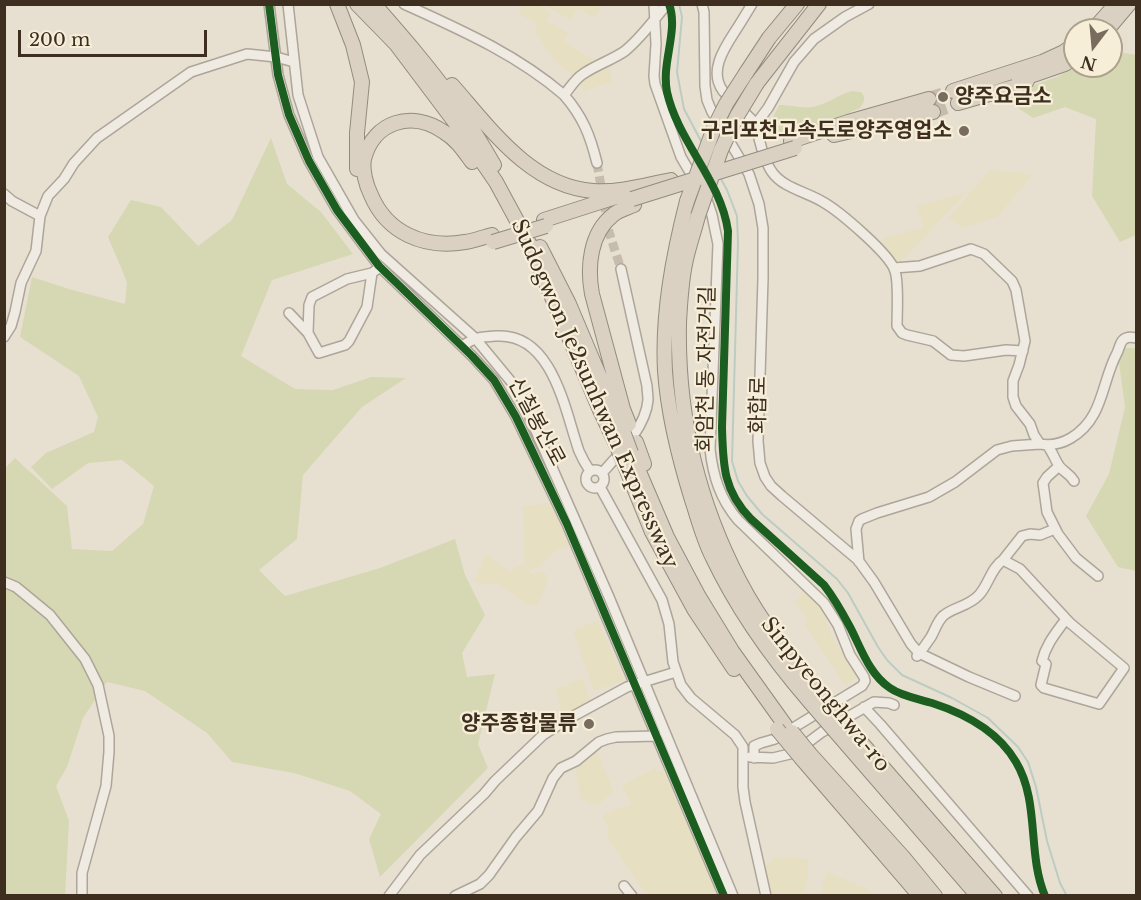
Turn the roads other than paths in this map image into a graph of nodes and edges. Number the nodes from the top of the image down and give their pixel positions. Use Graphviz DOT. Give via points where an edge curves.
graph roads {
  1 [pos="269,4"];
  2 [pos="288,4"];
  3 [pos="337,4"];
  4 [pos="357,4"];
  5 [pos="375,4"];
  6 [pos="404,4"];
  7 [pos="702,4"];
  8 [pos="752,4"];
  9 [pos="797,4"];
  10 [pos="819,4"];
  11 [pos="869,4"];
  12 [pos="1116,4"];
  13 [pos="1129,4"];
  14 [pos="660,7"];
  15 [pos="1104,18"];
  16 [pos="1117,18"];
  17 [pos="654,21"];
  18 [pos="705,44"];
  19 [pos="1063,53"];
  20 [pos="720,56"];
  21 [pos="276,57"];
  22 [pos="294,62"];
  23 [pos="1063,64"];
  24 [pos="1046,66"];
  25 [pos="955,94"];
  26 [pos="564,95"];
  27 [pos="756,124"];
  28 [pos="793,145"];
  29 [pos="597,163"];
  30 [pos="4,194"];
  31 [pos="631,196"];
  32 [pos="40,216"];
  33 [pos="492,239"];
  34 [pos="540,266"];
  35 [pos="380,267"];
  36 [pos="894,268"];
  37 [pos="621,270"];
  38 [pos="372,273"];
  39 [pos="289,313"];
  40 [pos="308,333"];
  41 [pos="4,337"];
  42 [pos="475,338"];
  43 [pos="1137,338"];
  44 [pos="462,346"];
  45 [pos="1023,351"];
  46 [pos="623,434"];
  47 [pos="1044,445"];
  48 [pos="630,453"];
  49 [pos="1059,466"];
  50 [pos="590,471"];
  51 [pos="602,473"];
  52 [pos="1074,481"];
  53 [pos="600,487"];
  54 [pos="1055,529"];
  55 [pos="1003,560"];
  56 [pos="859,562"];
  57 [pos="1098,576"];
  58 [pos="4,582"];
  59 [pos="1066,619"];
  60 [pos="918,654"];
  61 [pos="676,672"];
  62 [pos="640,683"];
  63 [pos="1015,696"];
  64 [pos="816,700"];
  65 [pos="894,705"];
  66 [pos="864,707"];
  67 [pos="781,727"];
  68 [pos="841,728"];
  69 [pos="657,736"];
  70 [pos="806,756"];
  71 [pos="744,757"];
  72 [pos="754,758"];
  73 [pos="624,886"];
  74 [pos="82,896"];
  75 [pos="389,896"];
  76 [pos="455,896"];
  77 [pos="632,896"];
  78 [pos="724,896"];
  79 [pos="734,896"];
  80 [pos="766,896"];
  81 [pos="920,896"];
  82 [pos="935,896"];
  83 [pos="978,896"];
  84 [pos="995,896"];
  85 [pos="1028,896"];
  1 -- 21 [label="street, 신칠봉산로"];
  2 -- 22 [label="street, 신칠봉산로"];
  3 -- 33 [label="highway" via="362,82 357,165 360,191 366,203 390,231 419,247 460,250"];
  4 -- 34 [label="highway, Sudogwon Je2sunhwan Expressway" via="396,44 457,125 496,182"];
  5 -- 31 [label="highway" via="522,161 577,189"];
  5 -- 46 [label="highway, Sudogwon Je2sunhwan Expressway" via="454,101 518,202 569,304"];
  6 -- 26 [label="street" via="496,47"];
  7 -- 18 [label="street, 화합로"];
  8 -- 20 [label="street"];
  9 -- 64 [label="highway, Sinpyeonghwa-ro, bridge" via="726,104 687,201 671,273 665,370 675,437 711,554 784,671"];
  10 -- 64 [label="highway, Sinpyeonghwa-ro, bridge" via="757,83 721,150 685,264 678,344 681,393 694,468 705,504 740,582"];
  11 -- 27 [label="street" via="814,39 794,62"];
  12 -- 15 [label="highway"];
  13 -- 16 [label="highway"];
  14 -- 17 [label="street"];
  17 -- 26 [label="street" via="628,49 584,73"];
  17 -- 72 [label="street" via="655,84 681,157 708,203 716,231 712,469 730,511 825,603 865,681 775,739 754,747"];
  18 -- 20 [label="street"];
  18 -- 56 [label="street, 화합로" via="707,100 749,174 763,228 760,463 765,477 782,496"];
  19 -- 24 [label="highway"];
  20 -- 27 [label="street" via="720,87"];
  21 -- 22 [label="street"];
  21 -- 32 [label="street" via="247,54 191,72 97,138 48,196"];
  21 -- 35 [label="street, 신칠봉산로" via="289,115 309,161 337,210"];
  22 -- 42 [label="street, 신칠봉산로" via="298,94 318,157 354,220 381,254"];
  23 -- 24 [label="highway"];
  24 -- 25 [label="highway" via="997,87"];
  26 -- 29 [label="street" via="585,124"];
  27 -- 36 [label="street" via="771,171 777,178 822,201 848,220"];
  28 -- 28 [label="highway" via="848,122 931,102 834,135"];
  28 -- 31 [label="highway, bridge"];
  28 -- 31 [label="highway, bridge" via="670,180"];
  30 -- 32 [label="street"];
  31 -- 33 [label="highway, bridge"];
  31 -- 46 [label="highway" via="603,226 594,243 589,279 623,409"];
  32 -- 41 [label="street" via="36,251"];
  33 -- 34 [label="highway" via="431,243 392,226 376,207 365,179 365,158 374,139 401,121 411,120 443,131 464,151"];
  34 -- 46 [label="highway, Sudogwon Je2sunhwan Expressway" via="600,410"];
  35 -- 38 [label="street"];
  35 -- 44 [label="street, 신칠봉산로"];
  36 -- 45 [label="street" via="897,326 902,333 933,341 951,355"];
  36 -- 45 [label="street" via="920,266 966,250 984,254 1016,290"];
  37 -- 51 [label="street" via="648,402 631,439"];
  38 -- 40 [label="street" via="347,279 312,297"];
  38 -- 40 [label="street" via="366,307 347,344 320,353"];
  39 -- 40 [label="street"];
  42 -- 44 [label="street"];
  42 -- 50 [label="street" via="512,337 536,351 555,379"];
  42 -- 62 [label="street, 신칠봉산로" via="518,390 609,597"];
  43 -- 47 [label="street" via="1123,340 1095,414 1078,434 1059,444"];
  44 -- 62 [label="street, 신칠봉산로" via="494,380 516,417"];
  45 -- 47 [label="street" via="1013,381 1013,397"];
  46 -- 48 [label="highway, Sudogwon Je2sunhwan Expressway, bridge"];
  47 -- 49 [label="street"];
  47 -- 56 [label="street" via="997,450 929,497 862,519 856,529"];
  48 -- 67 [label="highway, Sudogwon Je2sunhwan Expressway" via="699,597"];
  48 -- 67 [label="highway, Sudogwon Je2sunhwan Expressway" via="652,532 694,609 720,650"];
  49 -- 52 [label="street"];
  49 -- 54 [label="street" via="1043,483 1047,512"];
  50 -- 51 [label="street"];
  50 -- 53 [label="street" via="587,484 594,489"];
  51 -- 53 [label="street" via="604,482"];
  53 -- 61 [label="street" via="662,600"];
  54 -- 55 [label="street" via="1022,536"];
  54 -- 57 [label="street" via="1076,558"];
  55 -- 59 [label="street" via="1020,569"];
  55 -- 60 [label="street" via="979,595 944,615"];
  56 -- 60 [label="street, 화합로"];
  58 -- 74 [label="street" via="50,615 85,659 98,685 109,753 106,786 82,873"];
  59 -- 59 [label="street" via="1124,668 1099,704 1041,685 1046,664 1043,656"];
  60 -- 63 [label="street, 화합로"];
  61 -- 62 [label="street"];
  61 -- 71 [label="street" via="691,698 739,739"];
  62 -- 69 [label="street, 신칠봉산로"];
  62 -- 75 [label="street" via="543,735 420,855"];
  62 -- 79 [label="street, 신칠봉산로"];
  64 -- 68 [label="highway, Sinpyeonghwa-ro, bridge"];
  65 -- 66 [label="street" via="874,702"];
  66 -- 72 [label="street" via="794,753"];
  66 -- 85 [label="street"];
  67 -- 70 [label="highway, Sudogwon Je2sunhwan Expressway, bridge"];
  68 -- 83 [label="highway, Sinpyeonghwa-ro"];
  68 -- 84 [label="highway, Sinpyeonghwa-ro"];
  69 -- 76 [label="street" via="607,739 561,768 538,811 489,875"];
  69 -- 78 [label="street, 신칠봉산로"];
  70 -- 81 [label="highway, Sudogwon Je2sunhwan Expressway"];
  70 -- 82 [label="highway, Sudogwon Je2sunhwan Expressway"];
  71 -- 72 [label="street"];
  71 -- 80 [label="street" via="745,802"];
  73 -- 77 [label="street"];
}
